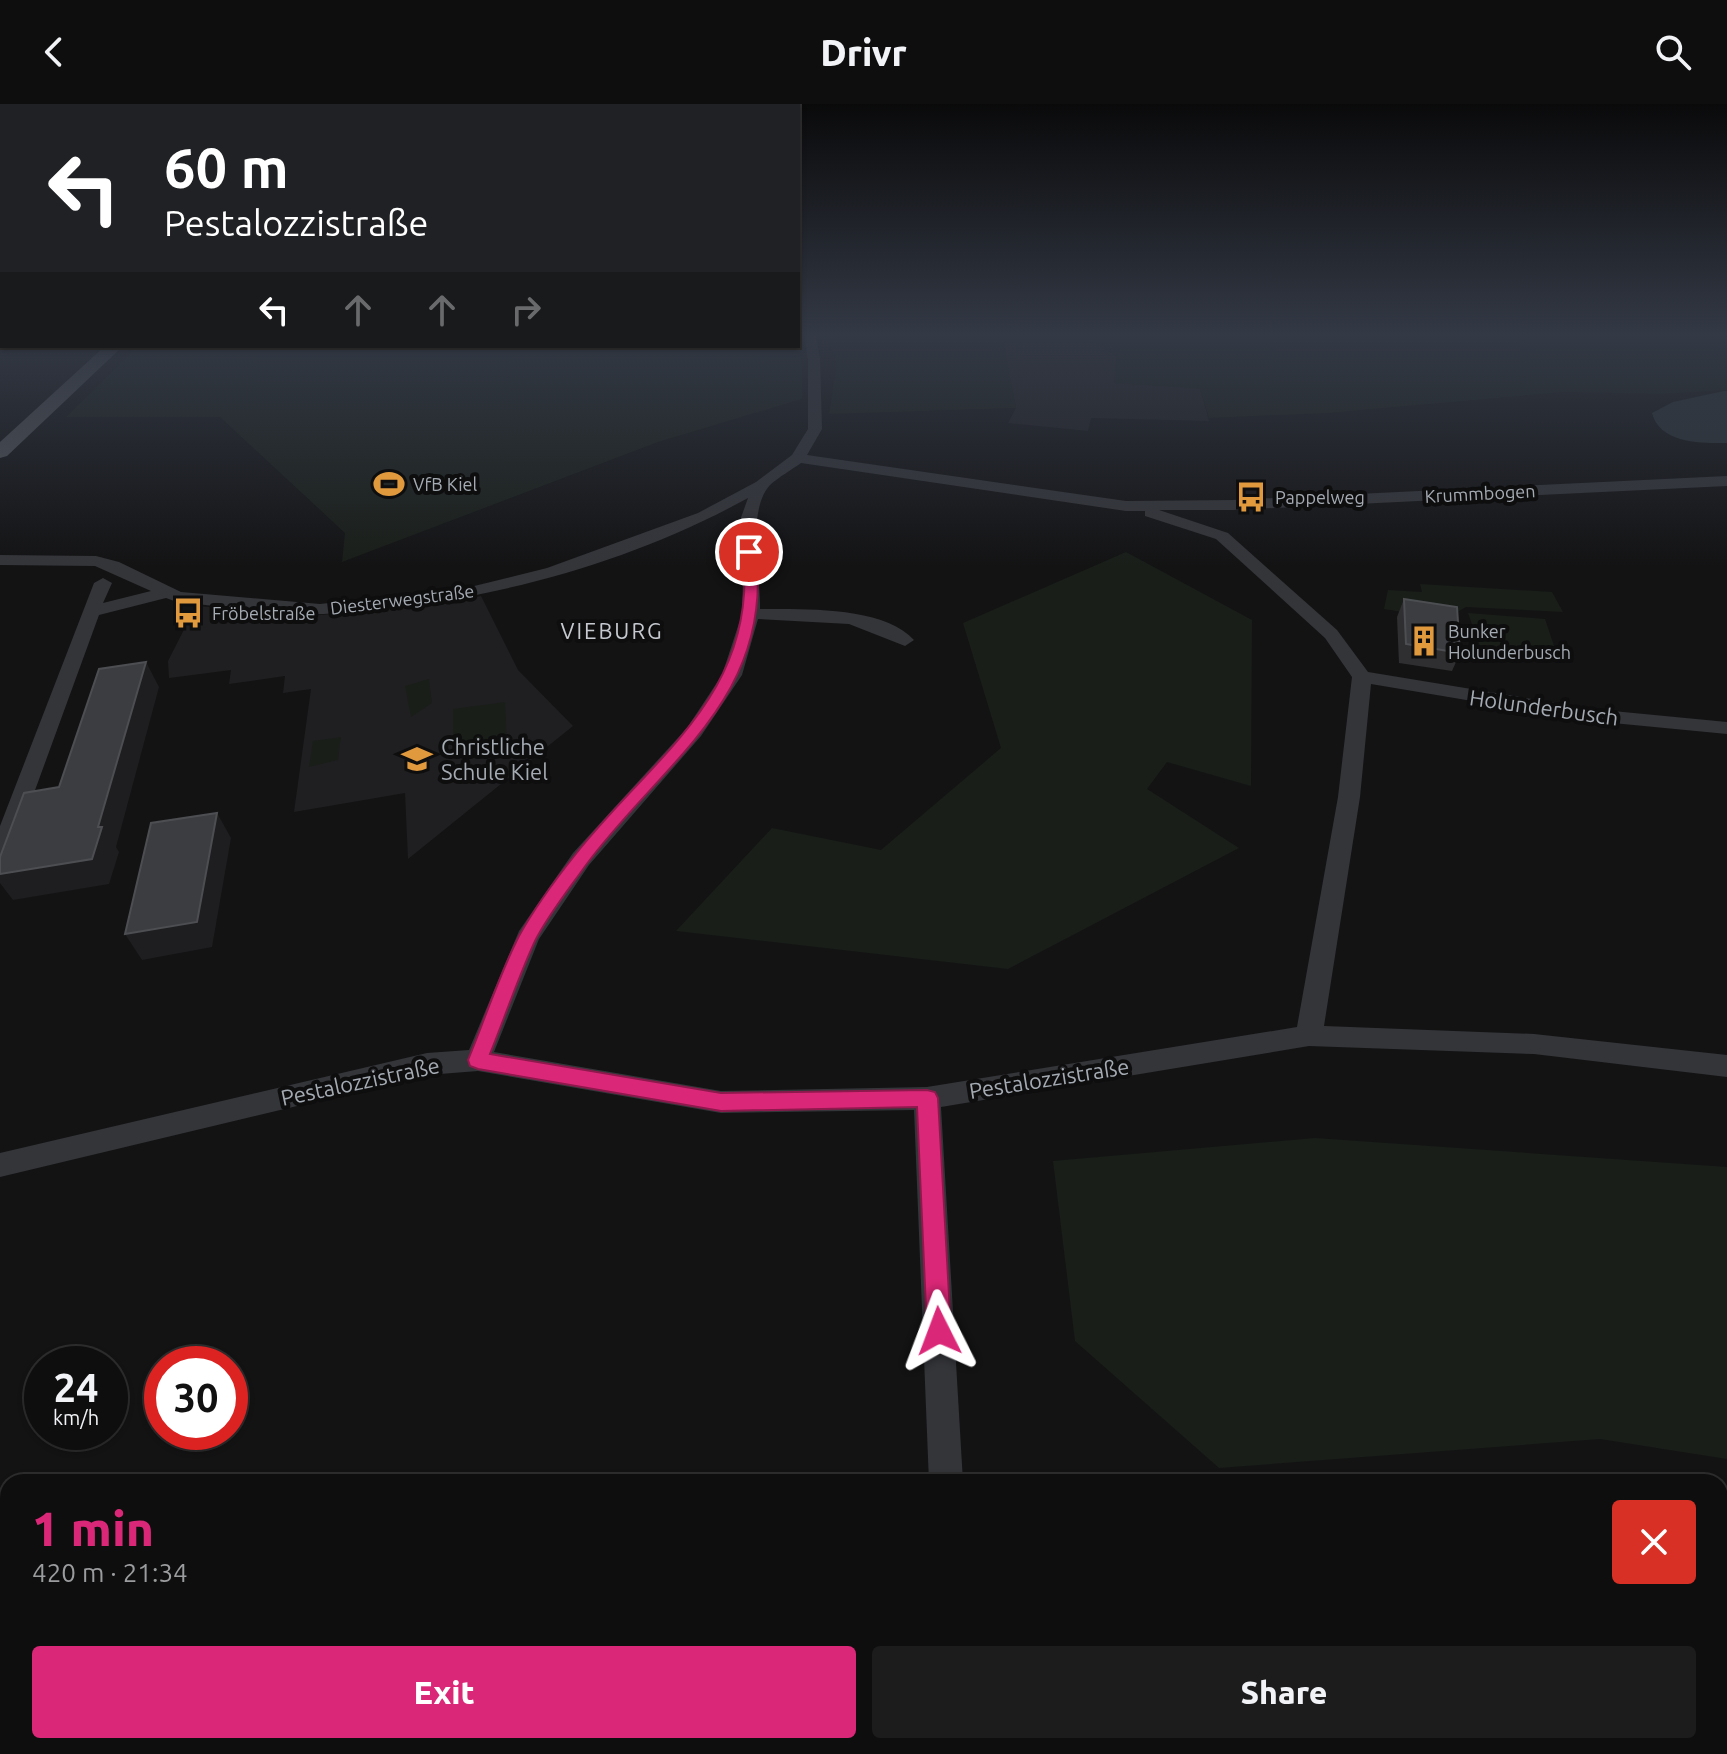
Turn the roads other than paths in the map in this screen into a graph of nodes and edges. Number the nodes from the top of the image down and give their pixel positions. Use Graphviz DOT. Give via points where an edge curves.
graph roads {
  1 [pos="43,412"];
  2 [pos="815,412"];
  3 [pos="0,452"];
  4 [pos="798,458"];
  5 [pos="1727,481"];
  6 [pos="761,485"];
  7 [pos="1233,505"];
  8 [pos="1126,506"];
  9 [pos="704,516"];
  10 [pos="746,526"];
  11 [pos="1222,536"];
  12 [pos="0,560"];
  13 [pos="103,583"];
  14 [pos="165,593"];
  15 [pos="91,612"];
  16 [pos="751,614"];
  17 [pos="905,640"];
  18 [pos="1362,677"];
  19 [pos="1727,728"];
  20 [pos="0,856"];
  21 [pos="1309,1036"];
  22 [pos="478,1060"];
  23 [pos="1727,1066"];
  24 [pos="927,1098"];
  25 [pos="0,1165"];
  26 [pos="946,1474"];
  1 -- 3 [label="main road"];
  2 -- 4 [label="street" via="815,429"];
  4 -- 6 [label="street, Diesterwegstraße"];
  4 -- 8 [label="street, Krummbogen"];
  5 -- 7 [label="street, Krummbogen"];
  6 -- 9 [label="street, Diesterwegstraße"];
  6 -- 10 [label="street"];
  7 -- 8 [label="street, Krummbogen"];
  7 -- 11 [label="street"];
  8 -- 11 [label="street, Krummbogen"];
  9 -- 10 [label="street"];
  9 -- 14 [label="street, Diesterwegstraße" via="553,572 462,594 320,609"];
  10 -- 16 [label="street"];
  11 -- 18 [label="street" via="1331,634"];
  12 -- 14 [label="street, Diesterwegstraße" via="96,561"];
  13 -- 15 [label="street"];
  14 -- 15 [label="street"];
  15 -- 20 [label="street"];
  16 -- 17 [label="street" via="849,616"];
  16 -- 22 [label="street" via="732,675 694,732 581,859 528,937"];
  18 -- 19 [label="street, Holunderbusch" via="1592,715"];
  18 -- 21 [label="street" via="1349,797"];
  21 -- 23 [label="street, Pestalozzistraße" via="1534,1044"];
  21 -- 24 [label="street, Pestalozzistraße"];
  22 -- 24 [label="street, Pestalozzistraße" via="721,1102"];
  22 -- 25 [label="street, Pestalozzistraße" via="427,1064"];
  24 -- 26 [label="street"];
}
